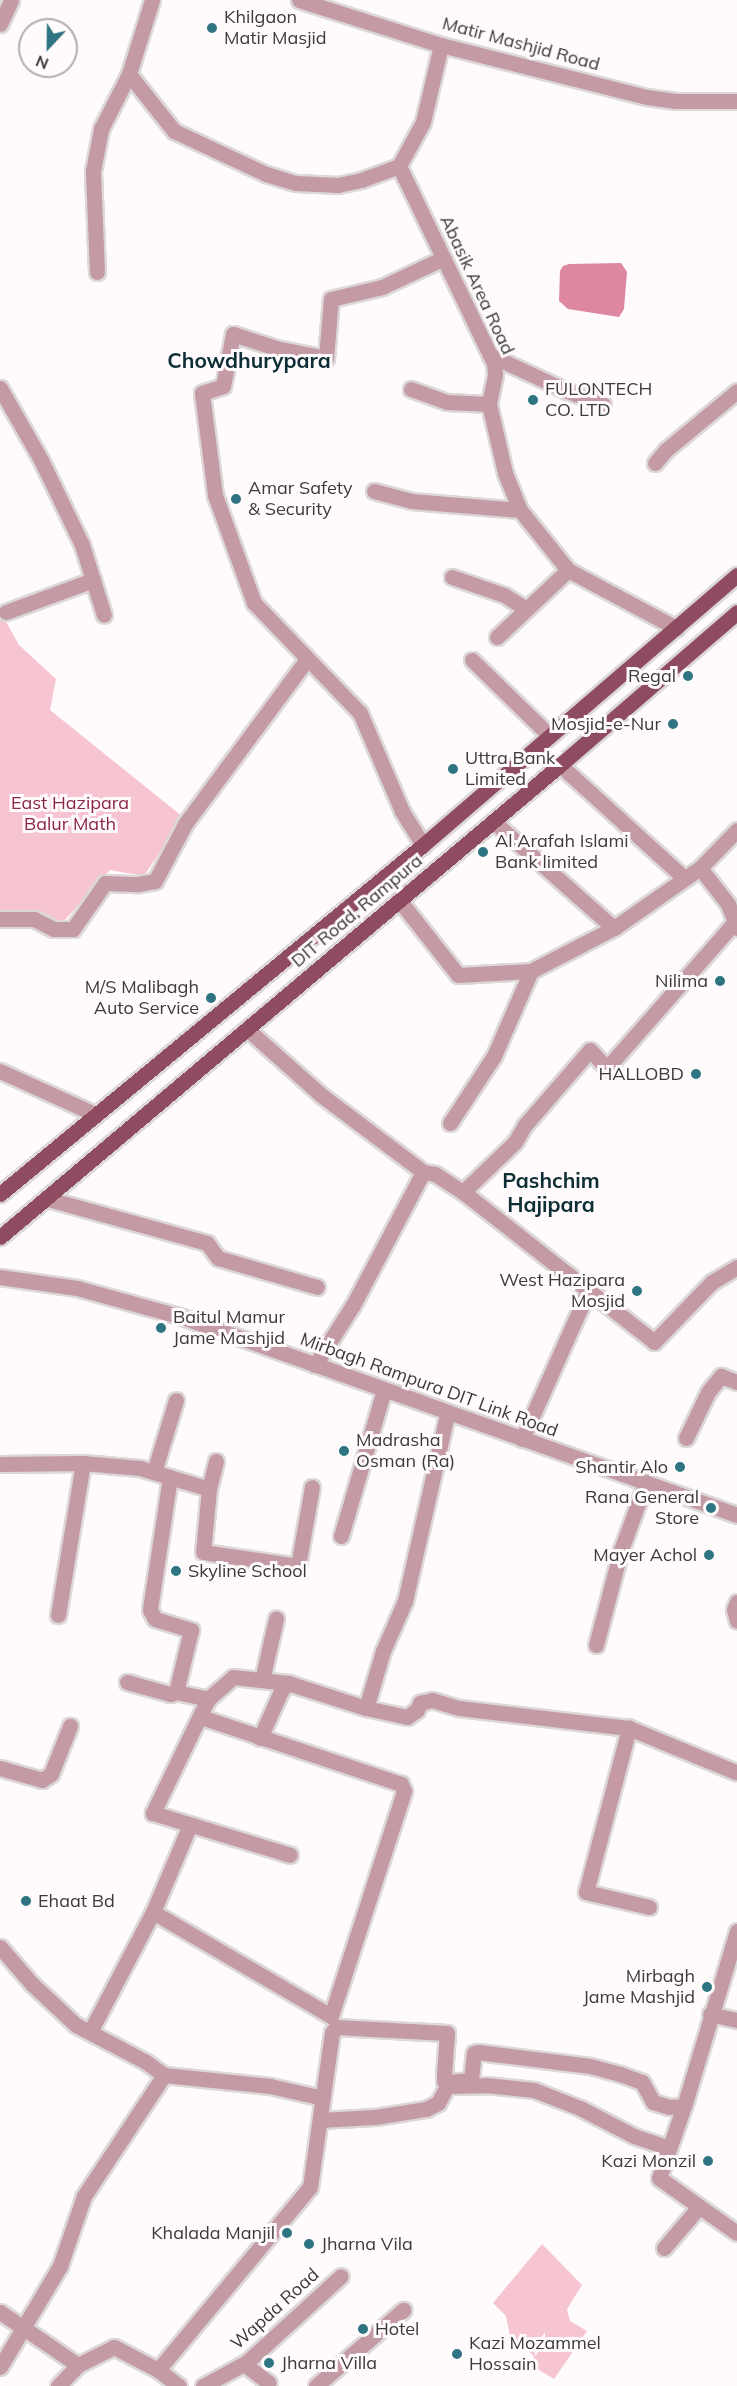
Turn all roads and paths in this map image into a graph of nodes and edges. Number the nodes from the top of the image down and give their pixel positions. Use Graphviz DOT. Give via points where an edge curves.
graph roads {
  1 [pos="11,0"];
  2 [pos="152,0"];
  3 [pos="300,0"];
  4 [pos="0,24"];
  5 [pos="441,45"];
  6 [pos="129,74"];
  7 [pos="737,102"];
  8 [pos="399,166"];
  9 [pos="444,258"];
  10 [pos="97,272"];
  11 [pos="490,355"];
  12 [pos="0,388"];
  13 [pos="411,389"];
  14 [pos="737,392"];
  15 [pos="489,404"];
  16 [pos="603,405"];
  17 [pos="655,463"];
  18 [pos="374,491"];
  19 [pos="520,510"];
  20 [pos="568,570"];
  21 [pos="737,575"];
  22 [pos="452,578"];
  23 [pos="93,580"];
  24 [pos="526,609"];
  25 [pos="6,612"];
  26 [pos="737,612"];
  27 [pos="104,615"];
  28 [pos="676,628"];
  29 [pos="497,637"];
  30 [pos="307,659"];
  31 [pos="472,660"];
  32 [pos="550,736"];
  33 [pos="560,765"];
  34 [pos="494,822"];
  35 [pos="737,830"];
  36 [pos="423,845"];
  37 [pos="700,868"];
  38 [pos="684,878"];
  39 [pos="399,900"];
  40 [pos="0,919"];
  41 [pos="736,925"];
  42 [pos="614,928"];
  43 [pos="531,971"];
  44 [pos="247,1029"];
  45 [pos="0,1071"];
  46 [pos="95,1114"];
  47 [pos="450,1123"];
  48 [pos="423,1172"];
  49 [pos="464,1192"];
  50 [pos="0,1194"];
  51 [pos="48,1199"];
  52 [pos="0,1237"];
  53 [pos="737,1267"];
  54 [pos="0,1277"];
  55 [pos="317,1287"];
  56 [pos="588,1289"];
  57 [pos="315,1365"];
  58 [pos="737,1382"];
  59 [pos="384,1390"];
  60 [pos="176,1400"];
  61 [pos="447,1414"];
  62 [pos="686,1438"];
  63 [pos="522,1439"];
  64 [pos="216,1461"];
  65 [pos="83,1463"];
  66 [pos="0,1464"];
  67 [pos="154,1472"];
  68 [pos="170,1477"];
  69 [pos="646,1482"];
  70 [pos="312,1487"];
  71 [pos="209,1489"];
  72 [pos="737,1515"];
  73 [pos="341,1536"];
  74 [pos="737,1602"];
  75 [pos="58,1615"];
  76 [pos="276,1619"];
  77 [pos="737,1621"];
  78 [pos="596,1645"];
  79 [pos="262,1680"];
  80 [pos="127,1682"];
  81 [pos="288,1683"];
  82 [pos="176,1692"];
  83 [pos="208,1700"];
  84 [pos="366,1708"];
  85 [pos="201,1717"];
  86 [pos="70,1726"];
  87 [pos="629,1728"];
  88 [pos="260,1738"];
  89 [pos="0,1768"];
  90 [pos="736,1772"];
  91 [pos="190,1825"];
  92 [pos="290,1855"];
  93 [pos="649,1908"];
  94 [pos="153,1912"];
  95 [pos="737,1931"];
  96 [pos="0,1947"];
  97 [pos="710,2014"];
  98 [pos="737,2020"];
  99 [pos="90,2032"];
  100 [pos="164,2075"];
  101 [pos="323,2098"];
  102 [pos="684,2106"];
  103 [pos="320,2120"];
  104 [pos="668,2148"];
  105 [pos="698,2208"];
  106 [pos="737,2233"];
  107 [pos="664,2248"];
  108 [pos="341,2276"];
  109 [pos="403,2310"];
  110 [pos="0,2312"];
  111 [pos="22,2327"];
  112 [pos="244,2364"];
  113 [pos="78,2365"];
  114 [pos="0,2367"];
  115 [pos="158,2370"];
  116 [pos="269,2383"];
  117 [pos="58,2386"];
  118 [pos="179,2386"];
  119 [pos="202,2386"];
  120 [pos="316,2386"];
  1 -- 4 [label="street"];
  2 -- 6 [label="street"];
  3 -- 5 [label="street, Matir Mashjid Road"];
  5 -- 7 [label="street, Matir Mashjid Road" via="647,97"];
  5 -- 8 [label="street" via="423,122"];
  6 -- 8 [label="street" via="174,131 266,174 314,186 361,180"];
  6 -- 10 [label="street" via="101,129 93,171"];
  8 -- 9 [label="street, Abasik Area Road"];
  9 -- 11 [label="street, Abasik Area Road"];
  9 -- 30 [label="street" via="382,287 331,300 326,358 233,334 223,386 202,393 214,495 254,603"];
  11 -- 15 [label="street, Abasik Area Road" via="495,375"];
  11 -- 16 [label="street"];
  12 -- 23 [label="street" via="77,534"];
  13 -- 15 [label="street" via="447,402"];
  14 -- 17 [label="street"];
  15 -- 19 [label="street, Abasik Area Road" via="505,473"];
  18 -- 19 [label="street" via="411,501"];
  19 -- 20 [label="street, Abasik Area Road"];
  20 -- 24 [label="street"];
  20 -- 28 [label="street, Abasik Area Road"];
  21 -- 28 [label="main road, DIT Road, Rampura"];
  22 -- 24 [label="street" via="497,592"];
  23 -- 25 [label="street"];
  23 -- 27 [label="street"];
  24 -- 29 [label="street"];
  26 -- 33 [label="main road, DIT Road, Rampura"];
  28 -- 32 [label="main road, DIT Road, Rampura"];
  30 -- 36 [label="street" via="360,713 402,811"];
  30 -- 40 [label="street" via="186,824 155,881 105,883 73,929 54,929 34,919"];
  31 -- 32 [label="street"];
  32 -- 36 [label="main road, DIT Road, Rampura"];
  33 -- 34 [label="main road, DIT Road, Rampura"];
  33 -- 38 [label="street"];
  34 -- 39 [label="main road, DIT Road, Rampura"];
  34 -- 42 [label="street"];
  35 -- 37 [label="street"];
  36 -- 46 [label="main road, DIT Road, Rampura"];
  37 -- 38 [label="street"];
  37 -- 41 [label="street" via="728,904"];
  38 -- 42 [label="street"];
  39 -- 43 [label="street" via="458,975"];
  39 -- 44 [label="main road, DIT Road, Rampura"];
  41 -- 49 [label="street" via="607,1068 590,1050 515,1142"];
  42 -- 43 [label="street"];
  43 -- 47 [label="street" via="494,1056"];
  44 -- 48 [label="street" via="321,1095"];
  44 -- 51 [label="main road, DIT Road, Rampura"];
  45 -- 46 [label="street"];
  46 -- 50 [label="main road, DIT Road, Rampura"];
  48 -- 49 [label="street" via="435,1174"];
  48 -- 57 [label="street" via="353,1305"];
  49 -- 56 [label="street"];
  51 -- 52 [label="main road, DIT Road, Rampura"];
  51 -- 55 [label="street" via="207,1243 218,1258"];
  53 -- 56 [label="street" via="712,1282 654,1342"];
  54 -- 57 [label="street, Mirbagh Rampura DIT Link Road" via="111,1296"];
  56 -- 63 [label="street"];
  57 -- 59 [label="street, Mirbagh Rampura DIT Link Road"];
  58 -- 62 [label="street" via="721,1376 708,1392"];
  59 -- 61 [label="street, Mirbagh Rampura DIT Link Road"];
  59 -- 73 [label="street"];
  60 -- 67 [label="street"];
  61 -- 63 [label="street, Mirbagh Rampura DIT Link Road"];
  61 -- 84 [label="street" via="405,1601 383,1651"];
  63 -- 69 [label="street, Mirbagh Rampura DIT Link Road"];
  64 -- 71 [label="street"];
  65 -- 66 [label="street"];
  65 -- 67 [label="street"];
  65 -- 75 [label="street"];
  67 -- 68 [label="street"];
  68 -- 71 [label="street"];
  68 -- 82 [label="street" via="150,1610 155,1619 191,1630"];
  69 -- 72 [label="street, Mirbagh Rampura DIT Link Road"];
  69 -- 78 [label="street" via="621,1550"];
  70 -- 71 [label="street" via="298,1566 203,1552"];
  74 -- 77 [label="street"];
  76 -- 79 [label="street"];
  79 -- 81 [label="street"];
  79 -- 83 [label="street" via="233,1677"];
  80 -- 82 [label="street" via="170,1694"];
  81 -- 84 [label="street"];
  81 -- 88 [label="street"];
  82 -- 83 [label="street"];
  83 -- 85 [label="street"];
  84 -- 87 [label="street" via="407,1717 420,1703 432,1700 477,1710"];
  85 -- 88 [label="street"];
  85 -- 91 [label="street" via="153,1813"];
  86 -- 89 [label="street" via="51,1774 42,1780"];
  87 -- 90 [label="street"];
  87 -- 93 [label="street" via="586,1892"];
  88 -- 94 [label="street" via="404,1786 331,2016"];
  91 -- 92 [label="street"];
  91 -- 94 [label="street"];
  94 -- 99 [label="street"];
  95 -- 97 [label="street"];
  96 -- 99 [label="street" via="57,2010"];
  97 -- 98 [label="street"];
  97 -- 102 [label="street"];
  99 -- 100 [label="street"];
  100 -- 101 [label="street" via="270,2086"];
  100 -- 111 [label="street" via="84,2196 60,2266"];
  101 -- 102 [label="street" via="336,2027 447,2033 444,2081 448,2082 471,2080 474,2053 478,2052 590,2066 642,2082 653,2102"];
  101 -- 103 [label="street"];
  102 -- 104 [label="street"];
  103 -- 104 [label="street" via="426,2109 438,2103 447,2086 486,2085 534,2090"];
  103 -- 115 [label="street" via="310,2187"];
  104 -- 105 [label="street" via="659,2178"];
  105 -- 106 [label="street"];
  105 -- 107 [label="street"];
  108 -- 112 [label="street, Wapda Road"];
  109 -- 120 [label="street"];
  110 -- 111 [label="street"];
  111 -- 113 [label="street"];
  111 -- 114 [label="street"];
  112 -- 116 [label="street"];
  112 -- 119 [label="street, Wapda Road"];
  113 -- 115 [label="street" via="114,2347"];
  113 -- 117 [label="street"];
  115 -- 118 [label="street"];
}
